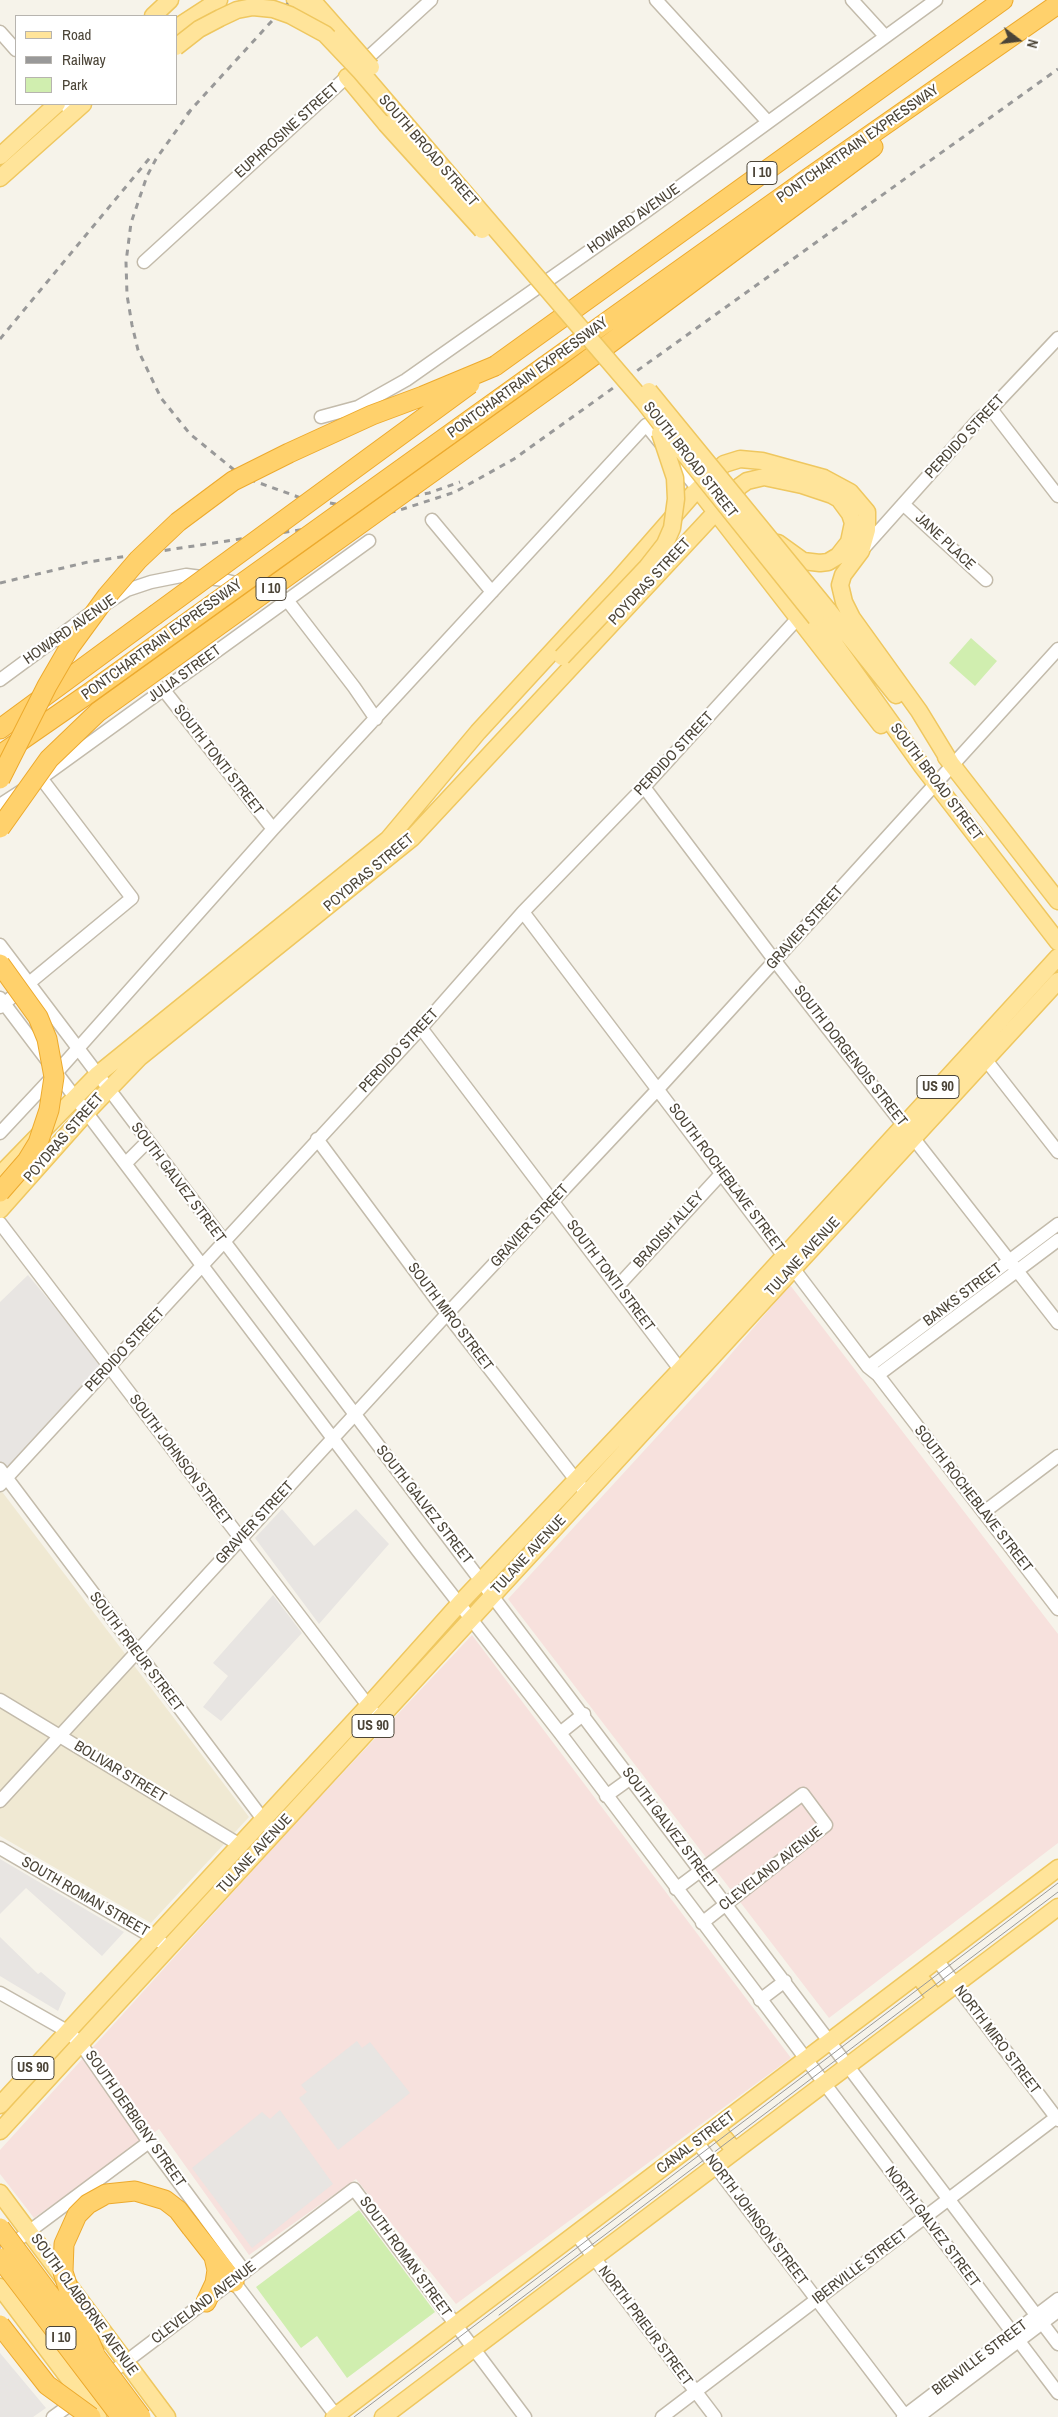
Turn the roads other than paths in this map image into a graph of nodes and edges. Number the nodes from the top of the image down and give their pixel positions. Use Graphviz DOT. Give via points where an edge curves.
graph roads {
  1 [pos="170,0"];
  2 [pos="219,0"];
  3 [pos="295,0"];
  4 [pos="431,0"];
  5 [pos="656,0"];
  6 [pos="852,0"];
  7 [pos="936,0"];
  8 [pos="1003,0"];
  9 [pos="1058,4"];
  10 [pos="317,5"];
  11 [pos="154,15"];
  12 [pos="178,27"];
  13 [pos="0,32"];
  14 [pos="325,34"];
  15 [pos="1018,34"];
  16 [pos="885,36"];
  17 [pos="178,46"];
  18 [pos="15,49"];
  19 [pos="361,63"];
  20 [pos="347,77"];
  21 [pos="56,105"];
  22 [pos="96,105"];
  23 [pos="74,107"];
  24 [pos="768,122"];
  25 [pos="0,156"];
  26 [pos="0,178"];
  27 [pos="144,262"];
  28 [pos="548,280"];
  29 [pos="582,329"];
  30 [pos="1058,338"];
  31 [pos="495,366"];
  32 [pos="644,402"];
  33 [pos="991,409"];
  34 [pos="321,418"];
  35 [pos="698,489"];
  36 [pos="1058,496"];
  37 [pos="903,504"];
  38 [pos="716,511"];
  39 [pos="867,512"];
  40 [pos="891,518"];
  41 [pos="432,520"];
  42 [pos="765,532"];
  43 [pos="369,541"];
  44 [pos="861,551"];
  45 [pos="986,580"];
  46 [pos="492,592"];
  47 [pos="286,600"];
  48 [pos="822,614"];
  49 [pos="798,618"];
  50 [pos="1058,649"];
  51 [pos="72,676"];
  52 [pos="0,680"];
  53 [pos="163,689"];
  54 [pos="0,716"];
  55 [pos="376,719"];
  56 [pos="0,729"];
  57 [pos="0,755"];
  58 [pos="952,765"];
  59 [pos="41,778"];
  60 [pos="0,779"];
  61 [pos="935,784"];
  62 [pos="644,787"];
  63 [pos="0,806"];
  64 [pos="991,815"];
  65 [pos="0,828"];
  66 [pos="273,829"];
  67 [pos="972,830"];
  68 [pos="385,843"];
  69 [pos="1041,881"];
  70 [pos="1025,899"];
  71 [pos="1058,901"];
  72 [pos="523,912"];
  73 [pos="1058,942"];
  74 [pos="0,945"];
  75 [pos="1058,958"];
  76 [pos="776,961"];
  77 [pos="8,966"];
  78 [pos="0,978"];
  79 [pos="1058,980"];
  80 [pos="28,984"];
  81 [pos="1,1003"];
  82 [pos="422,1028"];
  83 [pos="77,1050"];
  84 [pos="986,1060"];
  85 [pos="57,1072"];
  86 [pos="97,1075"];
  87 [pos="108,1089"];
  88 [pos="658,1089"];
  89 [pos="74,1096"];
  90 [pos="86,1112"];
  91 [pos="903,1125"];
  92 [pos="0,1133"];
  93 [pos="318,1139"];
  94 [pos="914,1139"];
  95 [pos="147,1142"];
  96 [pos="1058,1152"];
  97 [pos="126,1163"];
  98 [pos="721,1174"];
  99 [pos="0,1175"];
  100 [pos="0,1192"];
  101 [pos="553,1201"];
  102 [pos="0,1210"];
  103 [pos="0,1223"];
  104 [pos="1058,1224"];
  105 [pos="1058,1240"];
  106 [pos="224,1243"];
  107 [pos="788,1261"];
  108 [pos="204,1266"];
  109 [pos="1013,1266"];
  110 [pos="618,1286"];
  111 [pos="447,1314"];
  112 [pos="1058,1323"];
  113 [pos="110,1366"];
  114 [pos="873,1371"];
  115 [pos="685,1376"];
  116 [pos="354,1415"];
  117 [pos="334,1438"];
  118 [pos="1058,1456"];
  119 [pos="2,1478"];
  120 [pos="574,1481"];
  121 [pos="586,1493"];
  122 [pos="984,1512"];
  123 [pos="240,1540"];
  124 [pos="482,1580"];
  125 [pos="492,1595"];
  126 [pos="460,1603"];
  127 [pos="1058,1609"];
  128 [pos="471,1617"];
  129 [pos="135,1652"];
  130 [pos="0,1700"];
  131 [pos="369,1705"];
  132 [pos="584,1714"];
  133 [pos="378,1721"];
  134 [pos="560,1733"];
  135 [pos="60,1735"];
  136 [pos="631,1778"];
  137 [pos="606,1796"];
  138 [pos="0,1801"];
  139 [pos="263,1820"];
  140 [pos="274,1834"];
  141 [pos="240,1845"];
  142 [pos="0,1848"];
  143 [pos="1058,1868"];
  144 [pos="701,1870"];
  145 [pos="676,1889"];
  146 [pos="727,1905"];
  147 [pos="1058,1907"];
  148 [pos="702,1923"];
  149 [pos="162,1943"];
  150 [pos="937,1960"];
  151 [pos="918,1975"];
  152 [pos="785,1981"];
  153 [pos="955,1985"];
  154 [pos="0,1993"];
  155 [pos="760,2000"];
  156 [pos="936,2000"];
  157 [pos="67,2031"];
  158 [pos="830,2041"];
  159 [pos="81,2044"];
  160 [pos="806,2060"];
  161 [pos="847,2065"];
  162 [pos="823,2084"];
  163 [pos="0,2105"];
  164 [pos="1057,2118"];
  165 [pos="716,2128"];
  166 [pos="0,2131"];
  167 [pos="149,2142"];
  168 [pos="697,2142"];
  169 [pos="735,2151"];
  170 [pos="716,2166"];
  171 [pos="354,2189"];
  172 [pos="0,2194"];
  173 [pos="949,2199"];
  174 [pos="925,2218"];
  175 [pos="0,2228"];
  176 [pos="30,2232"];
  177 [pos="576,2234"];
  178 [pos="0,2253"];
  179 [pos="214,2257"];
  180 [pos="0,2258"];
  181 [pos="594,2258"];
  182 [pos="240,2277"];
  183 [pos="0,2287"];
  184 [pos="1058,2299"];
  185 [pos="816,2300"];
  186 [pos="206,2302"];
  187 [pos="1058,2311"];
  188 [pos="1039,2319"];
  189 [pos="0,2325"];
  190 [pos="455,2326"];
  191 [pos="1016,2337"];
  192 [pos="1058,2344"];
  193 [pos="473,2349"];
  194 [pos="95,2354"];
  195 [pos="126,2362"];
  196 [pos="696,2392"];
  197 [pos="1058,2393"];
  198 [pos="82,2395"];
  199 [pos="904,2416"];
  200 [pos="54,2417"];
  201 [pos="92,2417"];
  202 [pos="98,2417"];
  203 [pos="121,2417"];
  204 [pos="141,2417"];
  205 [pos="167,2417"];
  206 [pos="336,2417"];
  207 [pos="383,2417"];
  208 [pos="525,2417"];
  209 [pos="662,2417"];
  210 [pos="715,2417"];
  211 [pos="918,2417"];
  1 -- 11 [label="main road"];
  2 -- 12 [label="main road"];
  3 -- 14 [label="main road, SOUTH BROAD STREET"];
  4 -- 19 [label="street, EUPHROSINE STREET"];
  5 -- 24 [label="street"];
  6 -- 16 [label="street"];
  7 -- 16 [label="street, HOWARD AVENUE"];
  8 -- 31 [label="highway, PONTCHARTRAIN EXPRESSWAY / I 10"];
  9 -- 15 [label="highway, PONTCHARTRAIN EXPRESSWAY / I 10"];
  10 -- 19 [label="street"];
  10 -- 42 [label="main road, SOUTH BROAD STREET, bridge" via="680,427"];
  13 -- 18 [label="street"];
  14 -- 17 [label="main road, bridge" via="290,15 253,7 220,18"];
  14 -- 29 [label="main road, SOUTH BROAD STREET, bridge"];
  15 -- 57 [label="highway, PONTCHARTRAIN EXPRESSWAY, bridge" via="806,179"];
  15 -- 65 [label="highway, I 10, bridge" via="826,184 566,376 98,712 48,759"];
  16 -- 24 [label="street, HOWARD AVENUE"];
  19 -- 20 [label="street, EUPHROSINE STREET"];
  19 -- 28 [label="street"];
  20 -- 27 [label="street, EUPHROSINE STREET"];
  20 -- 29 [label="main road, bridge" via="527,279"];
  21 -- 25 [label="main road"];
  22 -- 23 [label="main road" via="91,108"];
  23 -- 26 [label="main road"];
  24 -- 28 [label="street, HOWARD AVENUE"];
  28 -- 34 [label="street, HOWARD AVENUE" via="388,392 358,407"];
  29 -- 32 [label="main road, SOUTH BROAD STREET, bridge"];
  30 -- 33 [label="street, PERDIDO STREET"];
  31 -- 51 [label="highway, PONTCHARTRAIN EXPRESSWAY, bridge"];
  31 -- 60 [label="highway, I 10, bridge" via="372,414 289,452 233,481 178,522 113,588 68,648"];
  32 -- 48 [label="main road, SOUTH BROAD STREET, bridge"];
  32 -- 68 [label="main road, bridge" via="665,443 675,478 672,528 665,544 433,797"];
  33 -- 36 [label="street"];
  33 -- 37 [label="street, PERDIDO STREET"];
  35 -- 38 [label="main road"];
  35 -- 39 [label="main road" via="724,464 750,459 839,484"];
  35 -- 46 [label="street, SOUTH BROAD STREET" via="646,425"];
  35 -- 68 [label="main road" via="478,732"];
  37 -- 40 [label="street, PERDIDO STREET"];
  37 -- 45 [label="street, JANE PLACE"];
  38 -- 42 [label="main road, POYDRAS STREET, bridge" via="747,481 764,477 832,494 850,514 853,523 849,542 838,556 820,563 803,561"];
  38 -- 49 [label="main road"];
  38 -- 87 [label="main road, POYDRAS STREET" via="412,838 142,1054"];
  39 -- 40 [label="street" via="878,519"];
  39 -- 44 [label="main road" via="867,530"];
  40 -- 44 [label="street, PERDIDO STREET"];
  41 -- 46 [label="street"];
  42 -- 48 [label="main road, SOUTH BROAD STREET, bridge"];
  43 -- 47 [label="street, JULIA STREET"];
  44 -- 58 [label="main road" via="843,575 841,594 847,610 919,711"];
  46 -- 55 [label="street"];
  47 -- 52 [label="street, HOWARD AVENUE" via="276,594 224,580 186,575 151,582 127,590 76,623"];
  47 -- 53 [label="street, JULIA STREET"];
  47 -- 55 [label="street"];
  48 -- 58 [label="main road, SOUTH BROAD STREET"];
  48 -- 61 [label="main road, SOUTH BROAD STREET"];
  49 -- 61 [label="main road" via="893,740"];
  49 -- 62 [label="street, PERDIDO STREET"];
  50 -- 58 [label="street, GRAVIER STREET"];
  51 -- 54 [label="highway"];
  51 -- 56 [label="highway, PONTCHARTRAIN EXPRESSWAY"];
  53 -- 59 [label="street, JULIA STREET"];
  53 -- 66 [label="street, SOUTH TONTI STREET"];
  55 -- 66 [label="street"];
  58 -- 61 [label="street, GRAVIER STREET"];
  58 -- 64 [label="main road, SOUTH BROAD STREET"];
  59 -- 63 [label="street, JULIA STREET"];
  59 -- 80 [label="street" via="132,898"];
  61 -- 67 [label="main road, SOUTH BROAD STREET"];
  61 -- 76 [label="street, GRAVIER STREET"];
  62 -- 72 [label="street, PERDIDO STREET"];
  62 -- 76 [label="street, SOUTH DORGENOIS STREET"];
  64 -- 67 [label="main road"];
  64 -- 69 [label="main road, SOUTH BROAD STREET"];
  66 -- 83 [label="street"];
  67 -- 70 [label="main road, SOUTH BROAD STREET"];
  68 -- 86 [label="main road, POYDRAS STREET"];
  69 -- 70 [label="main road"];
  69 -- 71 [label="main road, SOUTH BROAD STREET"];
  70 -- 73 [label="main road, SOUTH BROAD STREET"];
  72 -- 82 [label="street, PERDIDO STREET"];
  72 -- 88 [label="street, SOUTH ROCHEBLAVE STREET"];
  74 -- 77 [label="street, SOUTH GALVEZ STREET"];
  75 -- 91 [label="main road, TULANE AVENUE / US 90"];
  76 -- 88 [label="street, GRAVIER STREET"];
  76 -- 91 [label="street, SOUTH DORGENOIS STREET"];
  77 -- 78 [label="street"];
  77 -- 80 [label="street, SOUTH GALVEZ STREET"];
  77 -- 100 [label="highway, bridge" via="38,1017 47,1039 54,1076 49,1110 38,1143"];
  79 -- 84 [label="main road, TULANE AVENUE / US 90"];
  80 -- 81 [label="street"];
  80 -- 83 [label="street, SOUTH GALVEZ STREET"];
  81 -- 85 [label="street, SOUTH GALVEZ STREET"];
  82 -- 93 [label="street, PERDIDO STREET"];
  82 -- 101 [label="street, SOUTH TONTI STREET"];
  83 -- 85 [label="street"];
  83 -- 86 [label="street, SOUTH GALVEZ STREET"];
  84 -- 94 [label="main road, TULANE AVENUE / US 90"];
  84 -- 96 [label="street"];
  85 -- 89 [label="street, SOUTH GALVEZ STREET"];
  85 -- 92 [label="street"];
  86 -- 87 [label="street, SOUTH GALVEZ STREET"];
  86 -- 89 [label="main road, POYDRAS STREET"];
  87 -- 90 [label="main road, POYDRAS STREET"];
  87 -- 95 [label="street, SOUTH GALVEZ STREET"];
  88 -- 98 [label="street, SOUTH ROCHEBLAVE STREET"];
  88 -- 101 [label="street, GRAVIER STREET"];
  89 -- 90 [label="street, SOUTH GALVEZ STREET"];
  89 -- 99 [label="main road, POYDRAS STREET"];
  90 -- 97 [label="street, SOUTH GALVEZ STREET"];
  90 -- 102 [label="main road, POYDRAS STREET"];
  91 -- 94 [label="street, SOUTH DORGENOIS STREET"];
  91 -- 107 [label="main road, TULANE AVENUE / US 90"];
  93 -- 106 [label="street, PERDIDO STREET"];
  93 -- 111 [label="street, SOUTH MIRO STREET"];
  94 -- 107 [label="main road, TULANE AVENUE / US 90"];
  94 -- 109 [label="street, SOUTH DORGENOIS STREET"];
  95 -- 97 [label="street"];
  95 -- 106 [label="street, SOUTH GALVEZ STREET"];
  97 -- 108 [label="street, SOUTH GALVEZ STREET"];
  98 -- 107 [label="street, SOUTH ROCHEBLAVE STREET"];
  98 -- 110 [label="street, BRADISH ALLEY"];
  101 -- 110 [label="street, SOUTH TONTI STREET"];
  101 -- 111 [label="street, GRAVIER STREET"];
  103 -- 113 [label="street, SOUTH JOHNSON STREET"];
  104 -- 109 [label="street, BANKS STREET"];
  105 -- 109 [label="street, BANKS STREET"];
  106 -- 108 [label="street, PERDIDO STREET"];
  106 -- 116 [label="street, SOUTH GALVEZ STREET"];
  107 -- 114 [label="street, SOUTH ROCHEBLAVE STREET"];
  107 -- 115 [label="main road, TULANE AVENUE / US 90"];
  108 -- 113 [label="street, PERDIDO STREET"];
  108 -- 117 [label="street, SOUTH GALVEZ STREET"];
  109 -- 112 [label="street, SOUTH DORGENOIS STREET"];
  109 -- 114 [label="street, BANKS STREET"];
  110 -- 115 [label="street, SOUTH TONTI STREET"];
  111 -- 116 [label="street, GRAVIER STREET"];
  111 -- 120 [label="street, SOUTH MIRO STREET"];
  113 -- 119 [label="street, PERDIDO STREET"];
  113 -- 123 [label="street, SOUTH JOHNSON STREET"];
  114 -- 122 [label="street, SOUTH ROCHEBLAVE STREET"];
  115 -- 120 [label="main road, TULANE AVENUE / US 90"];
  115 -- 121 [label="main road, TULANE AVENUE / US 90"];
  116 -- 117 [label="street, GRAVIER STREET"];
  116 -- 124 [label="street, SOUTH GALVEZ STREET"];
  117 -- 123 [label="street, GRAVIER STREET"];
  117 -- 126 [label="street, SOUTH GALVEZ STREET"];
  118 -- 122 [label="street"];
  119 -- 129 [label="street, SOUTH PRIEUR STREET"];
  120 -- 121 [label="street, SOUTH MIRO STREET"];
  120 -- 124 [label="main road, TULANE AVENUE / US 90"];
  121 -- 125 [label="main road, TULANE AVENUE / US 90"];
  122 -- 127 [label="street, SOUTH ROCHEBLAVE STREET"];
  123 -- 129 [label="street, GRAVIER STREET"];
  123 -- 131 [label="street, SOUTH JOHNSON STREET"];
  124 -- 125 [label="street, SOUTH GALVEZ STREET"];
  124 -- 126 [label="main road, TULANE AVENUE / US 90"];
  125 -- 128 [label="main road, TULANE AVENUE / US 90"];
  125 -- 132 [label="street, SOUTH GALVEZ STREET"];
  126 -- 128 [label="street, SOUTH GALVEZ STREET"];
  126 -- 131 [label="main road, TULANE AVENUE / US 90"];
  128 -- 133 [label="main road, TULANE AVENUE / US 90"];
  128 -- 134 [label="street, SOUTH GALVEZ STREET"];
  129 -- 135 [label="street, GRAVIER STREET"];
  129 -- 139 [label="street, SOUTH PRIEUR STREET"];
  130 -- 135 [label="street, BOLIVAR STREET"];
  131 -- 133 [label="street, SOUTH JOHNSON STREET"];
  131 -- 139 [label="main road, TULANE AVENUE / US 90"];
  132 -- 134 [label="street"];
  132 -- 136 [label="street, SOUTH GALVEZ STREET"];
  133 -- 140 [label="main road, TULANE AVENUE / US 90"];
  134 -- 137 [label="street, SOUTH GALVEZ STREET"];
  135 -- 138 [label="street, GRAVIER STREET"];
  135 -- 141 [label="street, BOLIVAR STREET"];
  136 -- 137 [label="street"];
  136 -- 144 [label="street, SOUTH GALVEZ STREET"];
  137 -- 145 [label="street, SOUTH GALVEZ STREET"];
  139 -- 140 [label="street, SOUTH PRIEUR STREET"];
  139 -- 141 [label="main road, TULANE AVENUE / US 90"];
  140 -- 149 [label="main road, TULANE AVENUE / US 90"];
  141 -- 149 [label="main road, TULANE AVENUE / US 90"];
  142 -- 149 [label="street, SOUTH ROMAN STREET"];
  143 -- 150 [label="main road, CANAL STREET"];
  144 -- 145 [label="street"];
  144 -- 146 [label="street, SOUTH GALVEZ STREET"];
  144 -- 146 [label="street, CLEVELAND AVENUE" via="803,1794 809,1802 826,1825"];
  145 -- 148 [label="street, SOUTH GALVEZ STREET"];
  146 -- 148 [label="street, CLEVELAND AVENUE"];
  146 -- 152 [label="street, SOUTH GALVEZ STREET"];
  147 -- 153 [label="main road, CANAL STREET"];
  148 -- 155 [label="street, SOUTH GALVEZ STREET"];
  149 -- 157 [label="main road, TULANE AVENUE / US 90"];
  149 -- 159 [label="main road, TULANE AVENUE / US 90"];
  150 -- 151 [label="main road, CANAL STREET"];
  150 -- 153 [label="street, NORTH MIRO STREET"];
  151 -- 156 [label="main road"];
  151 -- 158 [label="main road, CANAL STREET"];
  152 -- 155 [label="street"];
  152 -- 158 [label="street, SOUTH GALVEZ STREET"];
  153 -- 156 [label="main road, CANAL STREET"];
  153 -- 164 [label="street, NORTH MIRO STREET"];
  154 -- 157 [label="street, SOUTH DERBIGNY STREET"];
  155 -- 160 [label="street, SOUTH GALVEZ STREET"];
  156 -- 161 [label="main road, CANAL STREET"];
  157 -- 159 [label="street, SOUTH DERBIGNY STREET"];
  157 -- 163 [label="main road, TULANE AVENUE / US 90"];
  158 -- 160 [label="main road, CANAL STREET"];
  158 -- 161 [label="street, SOUTH GALVEZ STREET"];
  159 -- 166 [label="main road, TULANE AVENUE / US 90"];
  159 -- 167 [label="street, SOUTH DERBIGNY STREET"];
  160 -- 162 [label="street, NORTH GALVEZ STREET"];
  160 -- 165 [label="main road, CANAL STREET"];
  161 -- 162 [label="main road, CANAL STREET"];
  161 -- 173 [label="street, NORTH GALVEZ STREET"];
  162 -- 169 [label="main road, CANAL STREET"];
  162 -- 174 [label="street, NORTH GALVEZ STREET"];
  164 -- 173 [label="street, IBERVILLE STREET"];
  165 -- 168 [label="main road, CANAL STREET"];
  165 -- 169 [label="main road"];
  167 -- 176 [label="street"];
  167 -- 182 [label="street, SOUTH DERBIGNY STREET"];
  168 -- 170 [label="street, NORTH JOHNSON STREET"];
  168 -- 177 [label="main road, CANAL STREET"];
  169 -- 170 [label="main road, CANAL STREET"];
  170 -- 181 [label="main road, CANAL STREET"];
  170 -- 185 [label="street, NORTH JOHNSON STREET"];
  171 -- 182 [label="street, CLEVELAND AVENUE"];
  171 -- 190 [label="street, SOUTH ROMAN STREET"];
  172 -- 176 [label="main road, SOUTH CLAIBORNE AVENUE"];
  173 -- 174 [label="street, IBERVILLE STREET"];
  173 -- 188 [label="street, NORTH GALVEZ STREET"];
  174 -- 185 [label="street, IBERVILLE STREET"];
  174 -- 191 [label="street, NORTH GALVEZ STREET"];
  175 -- 194 [label="highway, I 10, bridge"];
  176 -- 178 [label="street"];
  176 -- 195 [label="main road, SOUTH CLAIBORNE AVENUE"];
  177 -- 181 [label="street, NORTH PRIEUR STREET"];
  177 -- 190 [label="main road, CANAL STREET"];
  179 -- 182 [label="highway"];
  179 -- 186 [label="highway" via="215,2283"];
  179 -- 194 [label="highway, bridge" via="178,2210 165,2200 135,2191 106,2194 88,2204 77,2215 64,2244 63,2272"];
  180 -- 203 [label="highway, I 10, bridge"];
  181 -- 193 [label="main road, CANAL STREET"];
  181 -- 196 [label="street, NORTH PRIEUR STREET"];
  182 -- 186 [label="street, CLEVELAND AVENUE"];
  182 -- 206 [label="street, SOUTH DERBIGNY STREET"];
  183 -- 198 [label="main road"];
  184 -- 188 [label="street, BIENVILLE STREET"];
  185 -- 196 [label="street, IBERVILLE STREET"];
  185 -- 199 [label="street, NORTH JOHNSON STREET"];
  186 -- 195 [label="street, CLEVELAND AVENUE"];
  187 -- 188 [label="street, BIENVILLE STREET"];
  188 -- 191 [label="street, BIENVILLE STREET"];
  188 -- 192 [label="street, NORTH GALVEZ STREET"];
  189 -- 201 [label="highway, bridge" via="47,2385"];
  190 -- 193 [label="street, SOUTH ROMAN STREET"];
  190 -- 206 [label="main road, CANAL STREET"];
  191 -- 197 [label="street, NORTH GALVEZ STREET"];
  191 -- 199 [label="street, BIENVILLE STREET"];
  191 -- 211 [label="street, BIENVILLE STREET"];
  193 -- 207 [label="main road, CANAL STREET"];
  193 -- 208 [label="street, SOUTH ROMAN STREET"];
  194 -- 204 [label="highway, I 10, bridge"];
  195 -- 198 [label="street, CLEVELAND AVENUE"];
  195 -- 205 [label="main road, SOUTH CLAIBORNE AVENUE"];
  196 -- 209 [label="street, IBERVILLE STREET"];
  196 -- 210 [label="street, NORTH PRIEUR STREET"];
  198 -- 200 [label="street, CLEVELAND AVENUE"];
  198 -- 202 [label="main road"];
}
